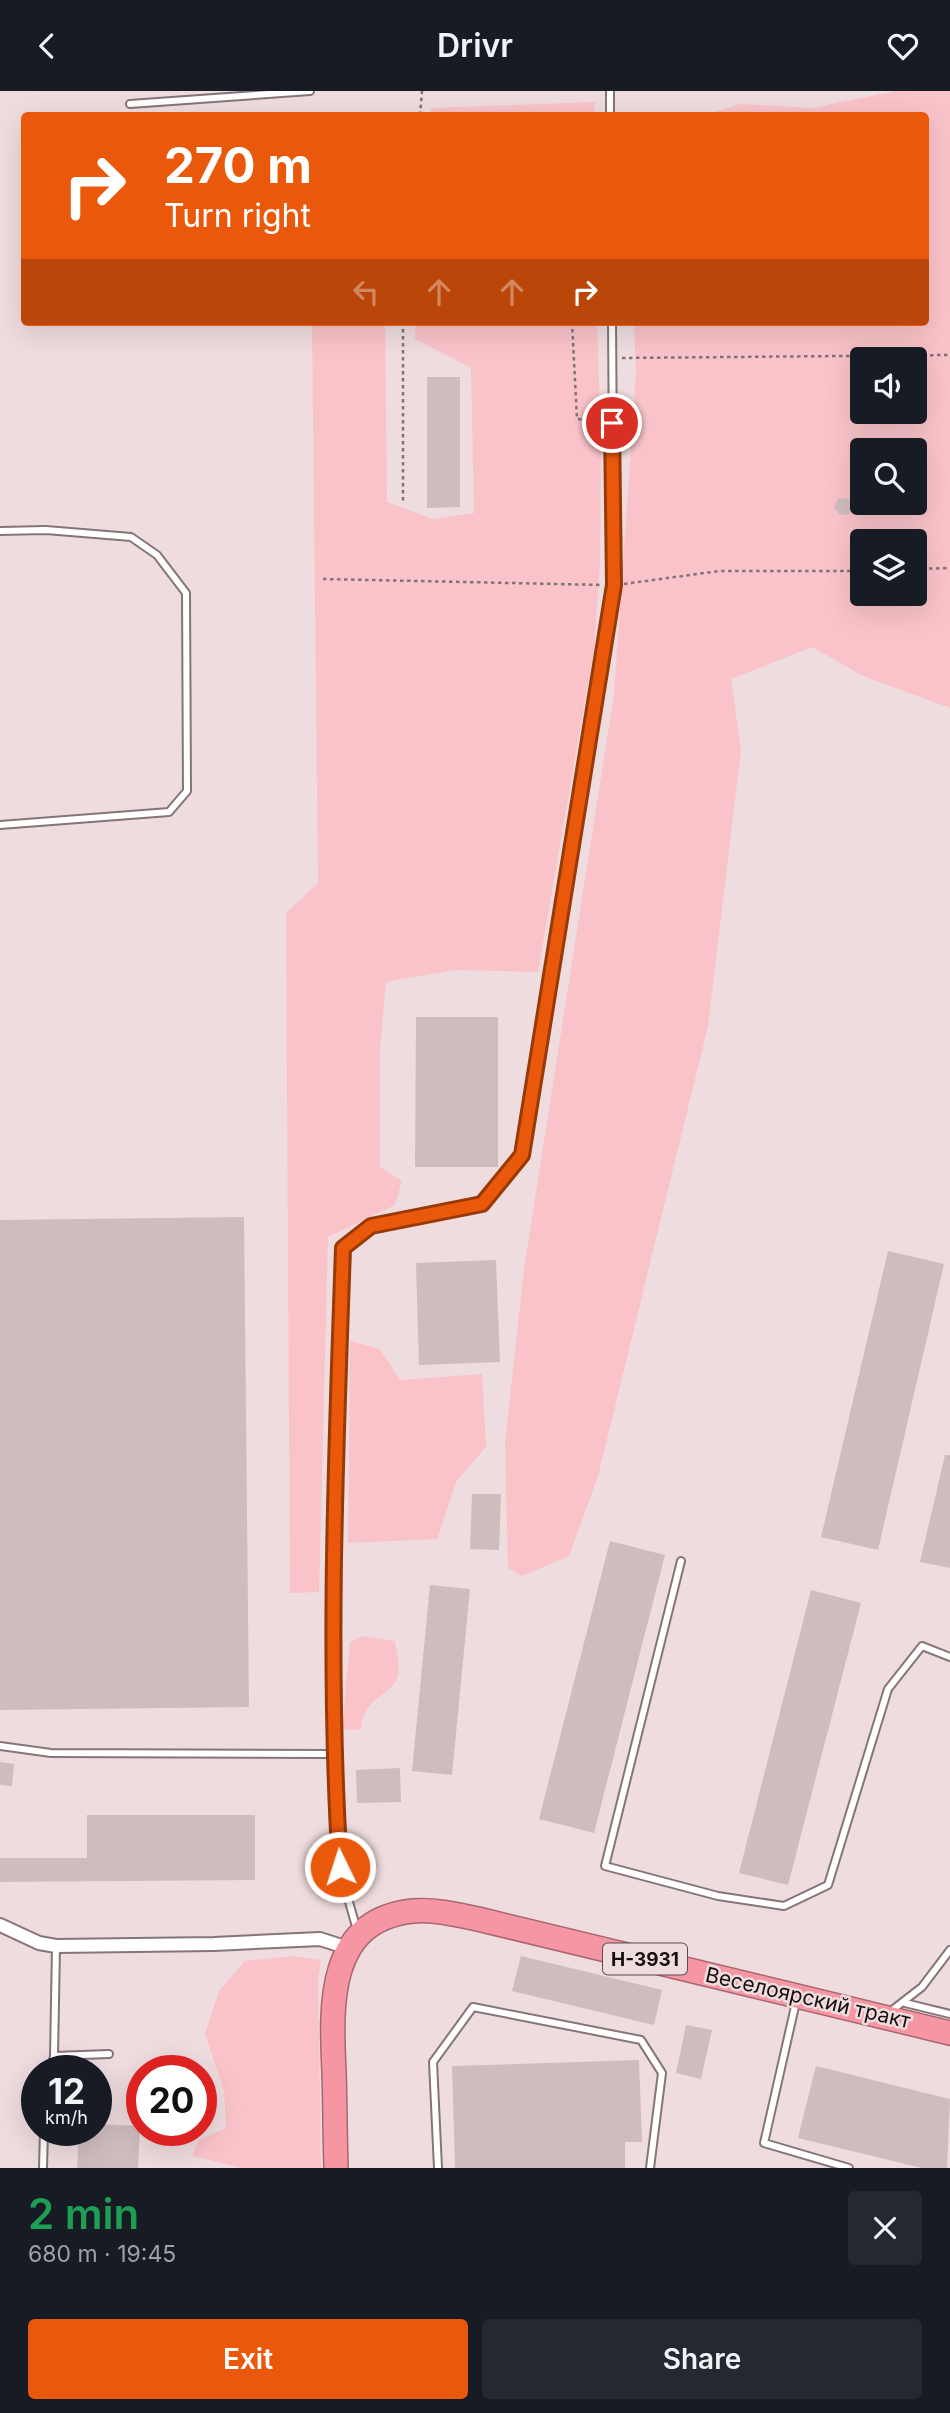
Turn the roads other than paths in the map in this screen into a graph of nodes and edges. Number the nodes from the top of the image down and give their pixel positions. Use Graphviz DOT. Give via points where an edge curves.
graph roads {
  1 [pos="310,91"];
  2 [pos="610,91"];
  3 [pos="130,104"];
  4 [pos="610,112"];
  5 [pos="612,326"];
  6 [pos="0,531"];
  7 [pos="0,825"];
  8 [pos="681,1561"];
  9 [pos="950,1657"];
  10 [pos="0,1746"];
  11 [pos="332,1754"];
  12 [pos="0,1925"];
  13 [pos="354,1942"];
  14 [pos="56,1946"];
  15 [pos="950,1950"];
  16 [pos="797,1997"];
  17 [pos="905,2003"];
  18 [pos="950,2014"];
  19 [pos="883,2015"];
  20 [pos="950,2033"];
  21 [pos="54,2055"];
  22 [pos="44,2146"];
  23 [pos="43,2168"];
  24 [pos="336,2168"];
  25 [pos="438,2168"];
  26 [pos="650,2168"];
  27 [pos="849,2168"];
  1 -- 3 [label="lane"];
  2 -- 4 [label="lane"];
  5 -- 11 [label="lane" via="614,585 522,1155 482,1204 371,1226 343,1248 332,1556"];
  6 -- 7 [label="lane" via="131,537 157,555 186,593 187,791 169,812"];
  8 -- 9 [label="lane" via="605,1866 718,1896 783,1906 828,1885 888,1689 922,1646"];
  10 -- 11 [label="lane" via="51,1753"];
  11 -- 13 [label="lane" via="340,1867"];
  12 -- 14 [label="street"];
  13 -- 14 [label="street"];
  13 -- 16 [label="highway, Веселоярский тракт / Н-3931" via="388,1917 439,1911"];
  13 -- 24 [label="highway" via="338,1969 332,2020"];
  14 -- 21 [label="lane"];
  15 -- 17 [label="lane"];
  16 -- 19 [label="highway, Веселоярский тракт / Н-3931"];
  16 -- 27 [label="lane" via="764,2143"];
  17 -- 18 [label="lane"];
  17 -- 19 [label="lane"];
  19 -- 20 [label="highway, Веселоярский тракт / Н-3931"];
  22 -- 23 [label="lane"];
  25 -- 26 [label="lane" via="433,2061 472,2007 641,2040 662,2073"];
}
